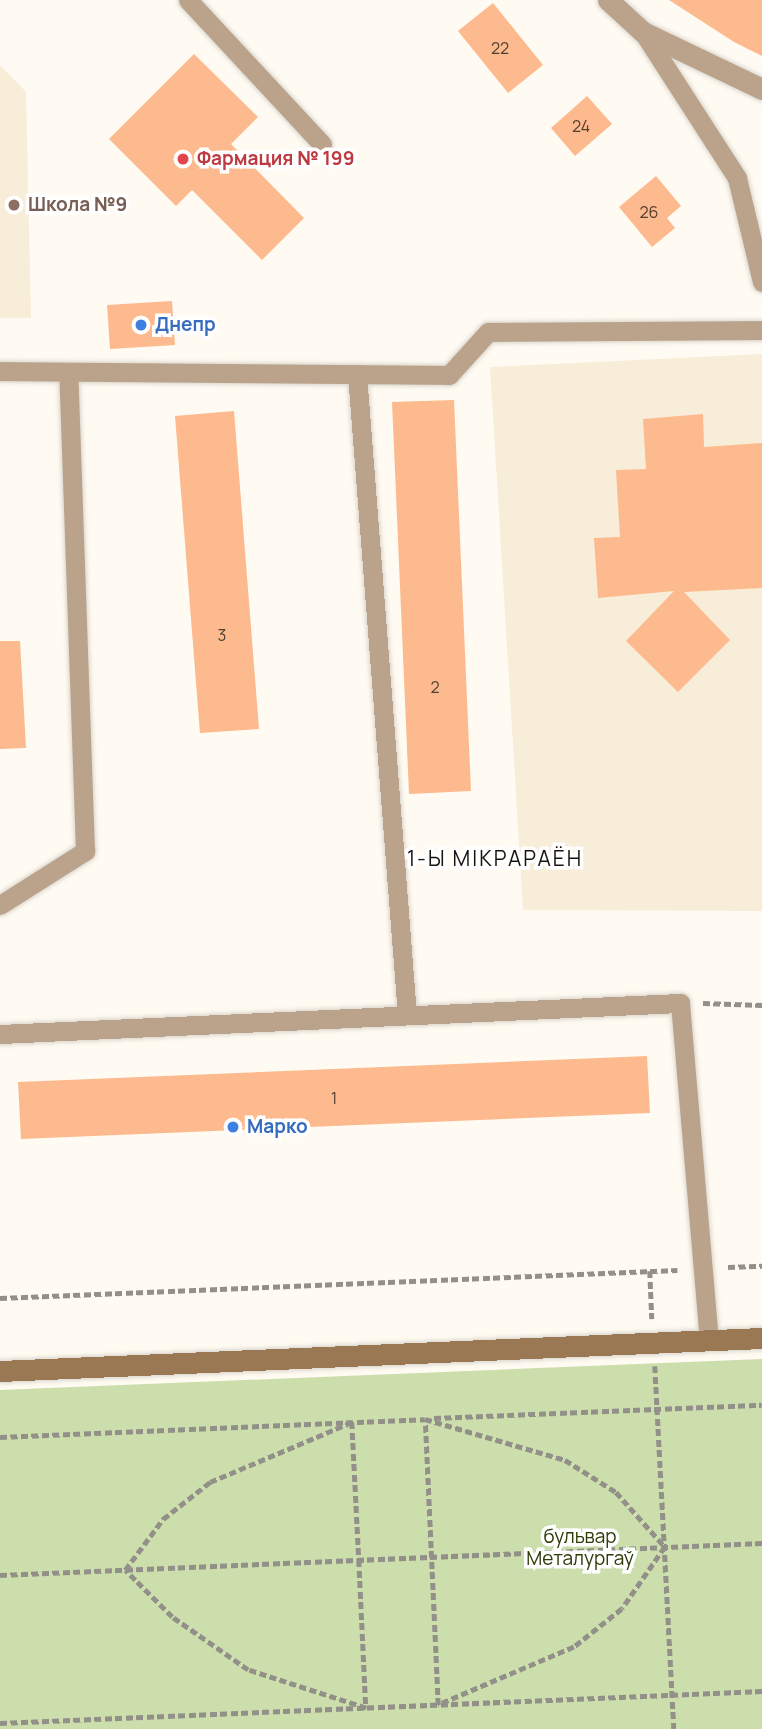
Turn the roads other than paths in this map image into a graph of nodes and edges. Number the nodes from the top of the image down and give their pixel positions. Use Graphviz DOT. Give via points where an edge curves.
graph roads {
  1 [pos="188,0"];
  2 [pos="608,0"];
  3 [pos="643,32"];
  4 [pos="762,89"];
  5 [pos="323,144"];
  6 [pos="762,282"];
  7 [pos="762,330"];
  8 [pos="0,371"];
  9 [pos="68,372"];
  10 [pos="357,374"];
  11 [pos="0,905"];
  12 [pos="407,1015"];
  13 [pos="0,1034"];
  14 [pos="762,1338"];
  15 [pos="709,1341"];
  16 [pos="0,1371"];
  1 -- 5 [label="lane"];
  2 -- 3 [label="street"];
  3 -- 4 [label="street"];
  3 -- 6 [label="lane" via="737,178"];
  7 -- 10 [label="lane" via="488,332 449,375"];
  8 -- 9 [label="lane"];
  9 -- 10 [label="lane"];
  9 -- 11 [label="lane" via="85,851"];
  10 -- 12 [label="lane"];
  12 -- 13 [label="lane"];
  12 -- 15 [label="lane" via="680,1003"];
  14 -- 15 [label="main road"];
  15 -- 16 [label="main road"];
}
